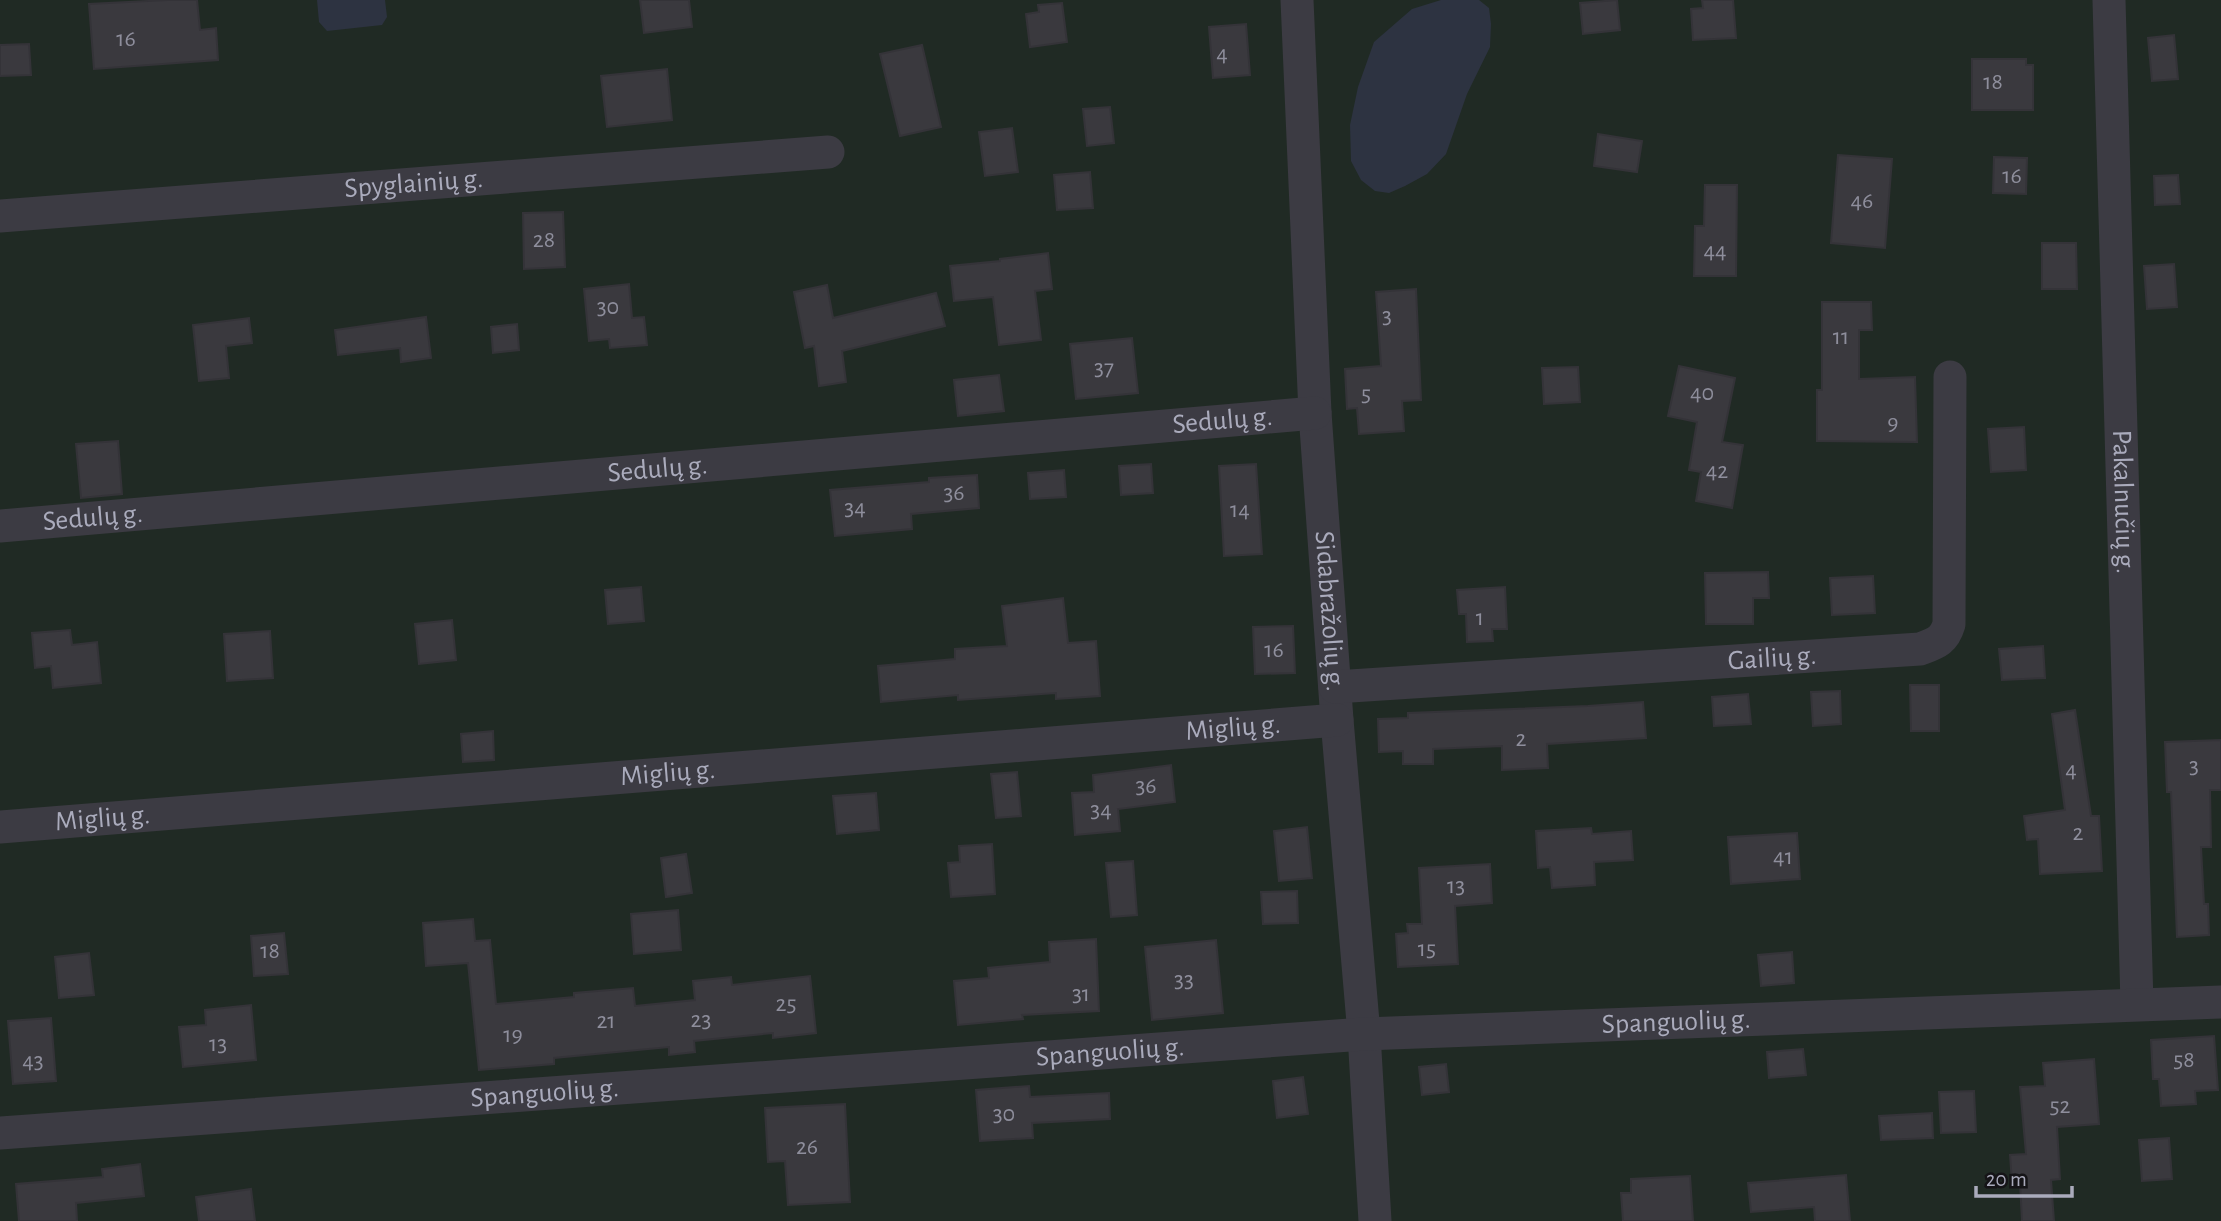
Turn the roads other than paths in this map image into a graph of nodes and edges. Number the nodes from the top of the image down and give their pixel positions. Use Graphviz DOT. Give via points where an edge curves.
graph roads {
  1 [pos="1297,0"];
  2 [pos="2109,0"];
  3 [pos="828,152"];
  4 [pos="0,216"];
  5 [pos="1950,377"];
  6 [pos="1315,413"];
  7 [pos="0,527"];
  8 [pos="1335,687"];
  9 [pos="1337,720"];
  10 [pos="0,827"];
  11 [pos="2221,1002"];
  12 [pos="2137,1004"];
  13 [pos="1364,1034"];
  14 [pos="0,1133"];
  15 [pos="1375,1221"];
  1 -- 6 [label="street, Sidabražolių g."];
  2 -- 12 [label="street, Pakalnučių g."];
  3 -- 4 [label="street, Spyglainių g."];
  5 -- 8 [label="street, Gailių g." via="1949,624 1945,635 1933,644 1920,649"];
  6 -- 7 [label="street, Sedulų g."];
  6 -- 8 [label="street, Sidabražolių g."];
  8 -- 9 [label="street, Sidabražolių g."];
  9 -- 10 [label="street, Miglių g."];
  9 -- 13 [label="street, Sidabražolių g."];
  11 -- 12 [label="street, Spanguolių g."];
  12 -- 13 [label="street, Spanguolių g."];
  13 -- 14 [label="street, Spanguolių g."];
  13 -- 15 [label="street, Sidabražolių g."];
}
